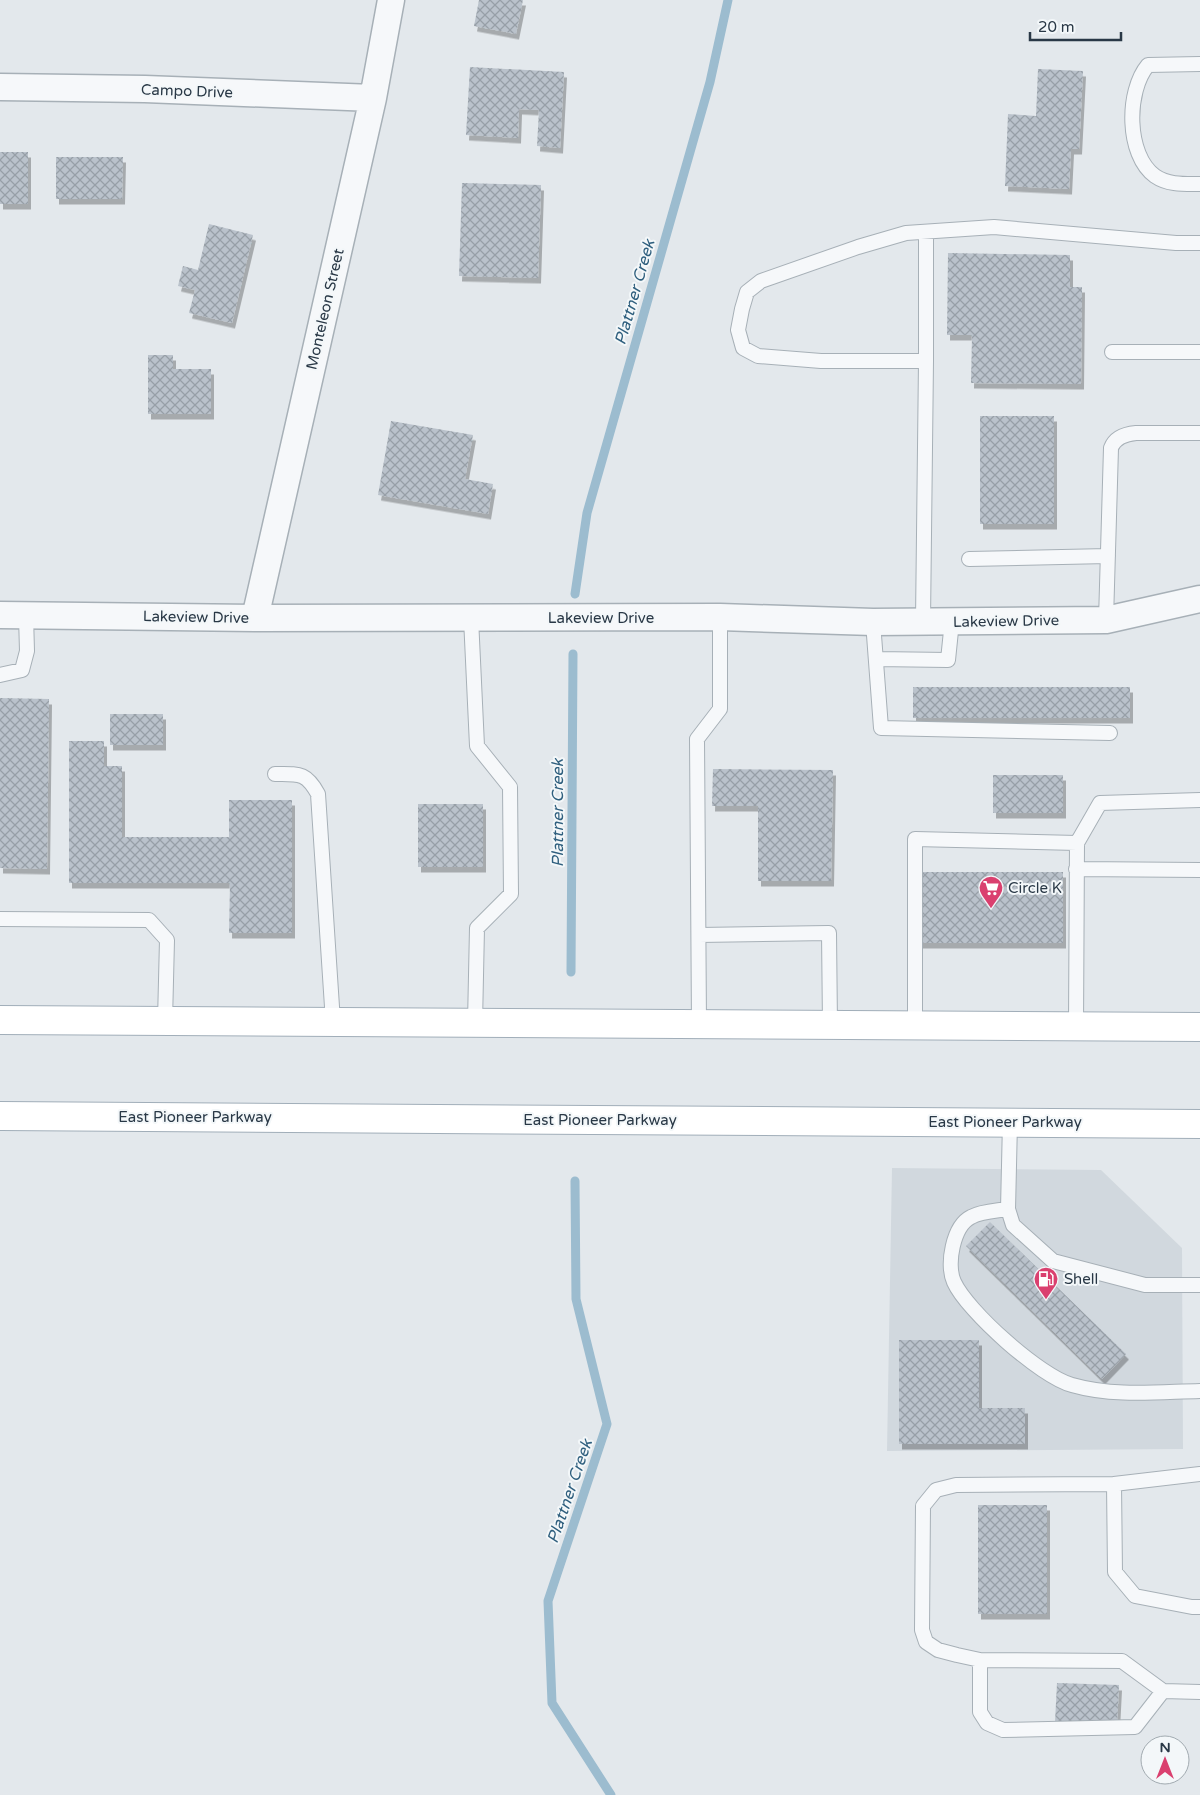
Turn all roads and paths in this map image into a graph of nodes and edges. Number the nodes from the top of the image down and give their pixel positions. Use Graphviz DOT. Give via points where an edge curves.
graph roads {
  1 [pos="391,0"];
  2 [pos="1200,64"];
  3 [pos="0,87"];
  4 [pos="373,98"];
  5 [pos="1200,184"];
  6 [pos="926,232"];
  7 [pos="1200,243"];
  8 [pos="1112,352"];
  9 [pos="1200,352"];
  10 [pos="926,361"];
  11 [pos="1200,434"];
  12 [pos="1108,556"];
  13 [pos="969,559"];
  14 [pos="1200,599"];
  15 [pos="0,615"];
  16 [pos="26,616"];
  17 [pos="720,617"];
  18 [pos="255,618"];
  19 [pos="471,618"];
  20 [pos="1106,620"];
  21 [pos="923,621"];
  22 [pos="952,621"];
  23 [pos="873,622"];
  24 [pos="876,659"];
  25 [pos="0,675"];
  26 [pos="1110,733"];
  27 [pos="275,774"];
  28 [pos="1200,800"];
  29 [pos="1077,843"];
  30 [pos="1076,870"];
  31 [pos="1200,870"];
  32 [pos="0,919"];
  33 [pos="699,935"];
  34 [pos="0,1020"];
  35 [pos="165,1022"];
  36 [pos="333,1022"];
  37 [pos="475,1023"];
  38 [pos="698,1024"];
  39 [pos="830,1025"];
  40 [pos="915,1025"];
  41 [pos="1076,1026"];
  42 [pos="1200,1027"];
  43 [pos="0,1116"];
  44 [pos="1010,1122"];
  45 [pos="1200,1124"];
  46 [pos="1008,1209"];
  47 [pos="1200,1286"];
  48 [pos="1200,1391"];
  49 [pos="1200,1474"];
  50 [pos="1114,1484"];
  51 [pos="1200,1607"];
  52 [pos="980,1660"];
  53 [pos="1163,1691"];
  54 [pos="1200,1692"];
  1 -- 4 [label="street, Monteleon Street"];
  2 -- 5 [label="lane" via="1148,65 1142,72 1137,89 1133,127 1135,147 1144,165 1155,176 1169,183"];
  3 -- 4 [label="street, Campo Drive"];
  4 -- 18 [label="street, Monteleon Street"];
  6 -- 7 [label="lane" via="994,228"];
  6 -- 10 [label="lane"];
  6 -- 10 [label="lane" via="906,233 858,247 761,281 747,292 738,330 743,348 758,356 822,361"];
  8 -- 9 [label="lane"];
  10 -- 21 [label="lane"];
  11 -- 12 [label="lane" via="1136,433 1126,434 1114,442"];
  12 -- 13 [label="lane"];
  12 -- 20 [label="lane"];
  14 -- 20 [label="street, Lakeview Drive"];
  15 -- 16 [label="street, Lakeview Drive"];
  16 -- 18 [label="street, Lakeview Drive"];
  16 -- 25 [label="lane" via="27,651 22,670"];
  17 -- 19 [label="street, Lakeview Drive"];
  17 -- 23 [label="street, Lakeview Drive"];
  17 -- 33 [label="lane" via="720,709 697,739"];
  18 -- 19 [label="street, Lakeview Drive"];
  19 -- 37 [label="lane" via="477,746 510,787 511,894 477,928"];
  20 -- 22 [label="street, Lakeview Drive"];
  21 -- 22 [label="street, Lakeview Drive"];
  21 -- 23 [label="street, Lakeview Drive"];
  22 -- 24 [label="lane" via="948,660"];
  23 -- 24 [label="lane"];
  24 -- 26 [label="lane" via="882,728"];
  27 -- 36 [label="lane" via="298,774 310,780 318,794"];
  28 -- 29 [label="lane" via="1100,803"];
  29 -- 30 [label="lane"];
  29 -- 40 [label="lane" via="915,838"];
  30 -- 31 [label="lane"];
  30 -- 41 [label="lane"];
  32 -- 35 [label="lane" via="149,920 167,940"];
  33 -- 38 [label="lane"];
  33 -- 39 [label="lane" via="829,933"];
  34 -- 35 [label="main road"];
  35 -- 36 [label="main road"];
  36 -- 37 [label="main road"];
  37 -- 38 [label="main road"];
  38 -- 39 [label="main road"];
  39 -- 40 [label="main road"];
  40 -- 41 [label="main road"];
  41 -- 42 [label="main road"];
  43 -- 44 [label="main road, East Pioneer Parkway"];
  44 -- 45 [label="main road, East Pioneer Parkway"];
  44 -- 46 [label="lane"];
  46 -- 47 [label="lane" via="1012,1225 1053,1261 1145,1286"];
  46 -- 48 [label="lane" via="983,1212 969,1218 960,1229 952,1250 951,1267 953,1280 962,1297 1006,1341 1042,1371 1071,1385 1120,1393"];
  49 -- 50 [label="lane"];
  50 -- 51 [label="lane" via="1115,1572 1135,1596"];
  50 -- 52 [label="lane" via="956,1485 936,1490 923,1506 922,1630 926,1642 938,1650"];
  52 -- 53 [label="lane" via="1122,1661"];
  52 -- 53 [label="lane" via="980,1712 987,1723 1003,1730 1135,1727"];
  53 -- 54 [label="lane"];
}
